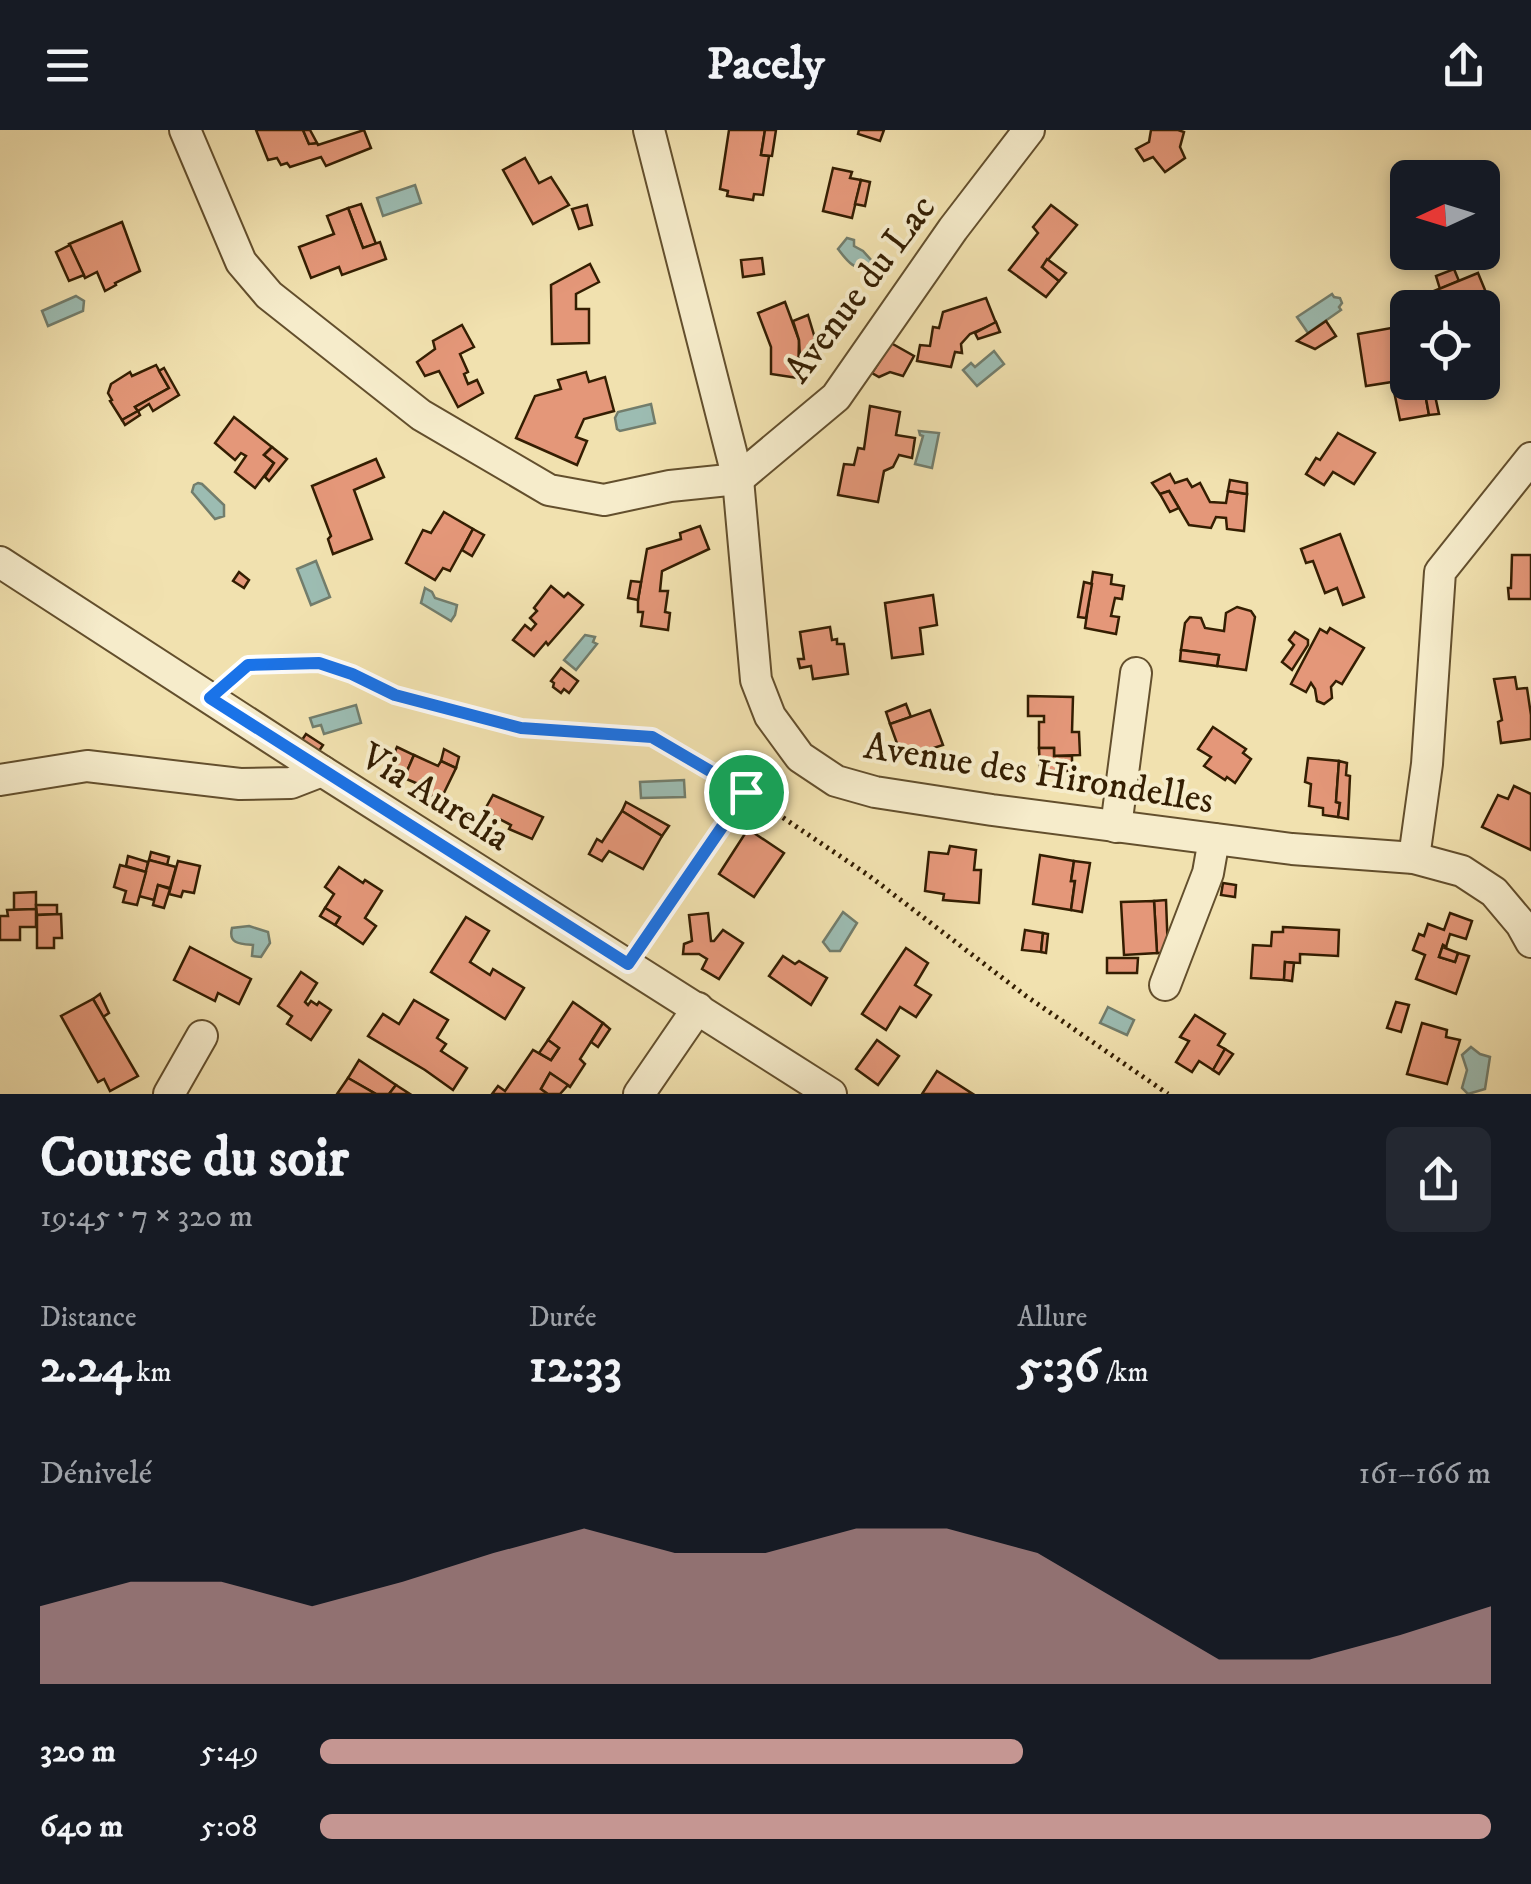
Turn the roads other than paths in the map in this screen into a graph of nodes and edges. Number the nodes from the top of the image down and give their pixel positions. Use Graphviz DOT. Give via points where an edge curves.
graph roads {
  1 [pos="185,130"];
  2 [pos="649,130"];
  3 [pos="1028,130"];
  4 [pos="1531,458"];
  5 [pos="738,479"];
  6 [pos="0,562"];
  7 [pos="1136,673"];
  8 [pos="322,771"];
  9 [pos="0,780"];
  10 [pos="1116,827"];
  11 [pos="1214,839"];
  12 [pos="1414,858"];
  13 [pos="1528,927"];
  14 [pos="1165,985"];
  15 [pos="698,1008"];
  16 [pos="202,1036"];
  17 [pos="169,1094"];
  18 [pos="639,1094"];
  19 [pos="831,1094"];
  1 -- 5 [label="street" via="242,262 269,296 421,415 548,490 604,500"];
  2 -- 5 [label="street, Avenue des Hirondelles"];
  3 -- 5 [label="street, Avenue du Lac" via="836,397"];
  4 -- 12 [label="street" via="1440,572"];
  5 -- 10 [label="street, Avenue des Hirondelles" via="762,699 800,757 836,781 865,790"];
  6 -- 8 [label="street, Via Aurelia"];
  7 -- 10 [label="street"];
  8 -- 9 [label="street" via="291,783 240,784 87,766"];
  8 -- 15 [label="street, Via Aurelia"];
  10 -- 11 [label="street, Avenue des Hirondelles"];
  11 -- 12 [label="street, Avenue des Hirondelles"];
  11 -- 14 [label="street" via="1208,873"];
  12 -- 13 [label="street, Avenue des Hirondelles" via="1462,871"];
  15 -- 18 [label="street"];
  15 -- 19 [label="street, Via Aurelia"];
  16 -- 17 [label="street"];
}
